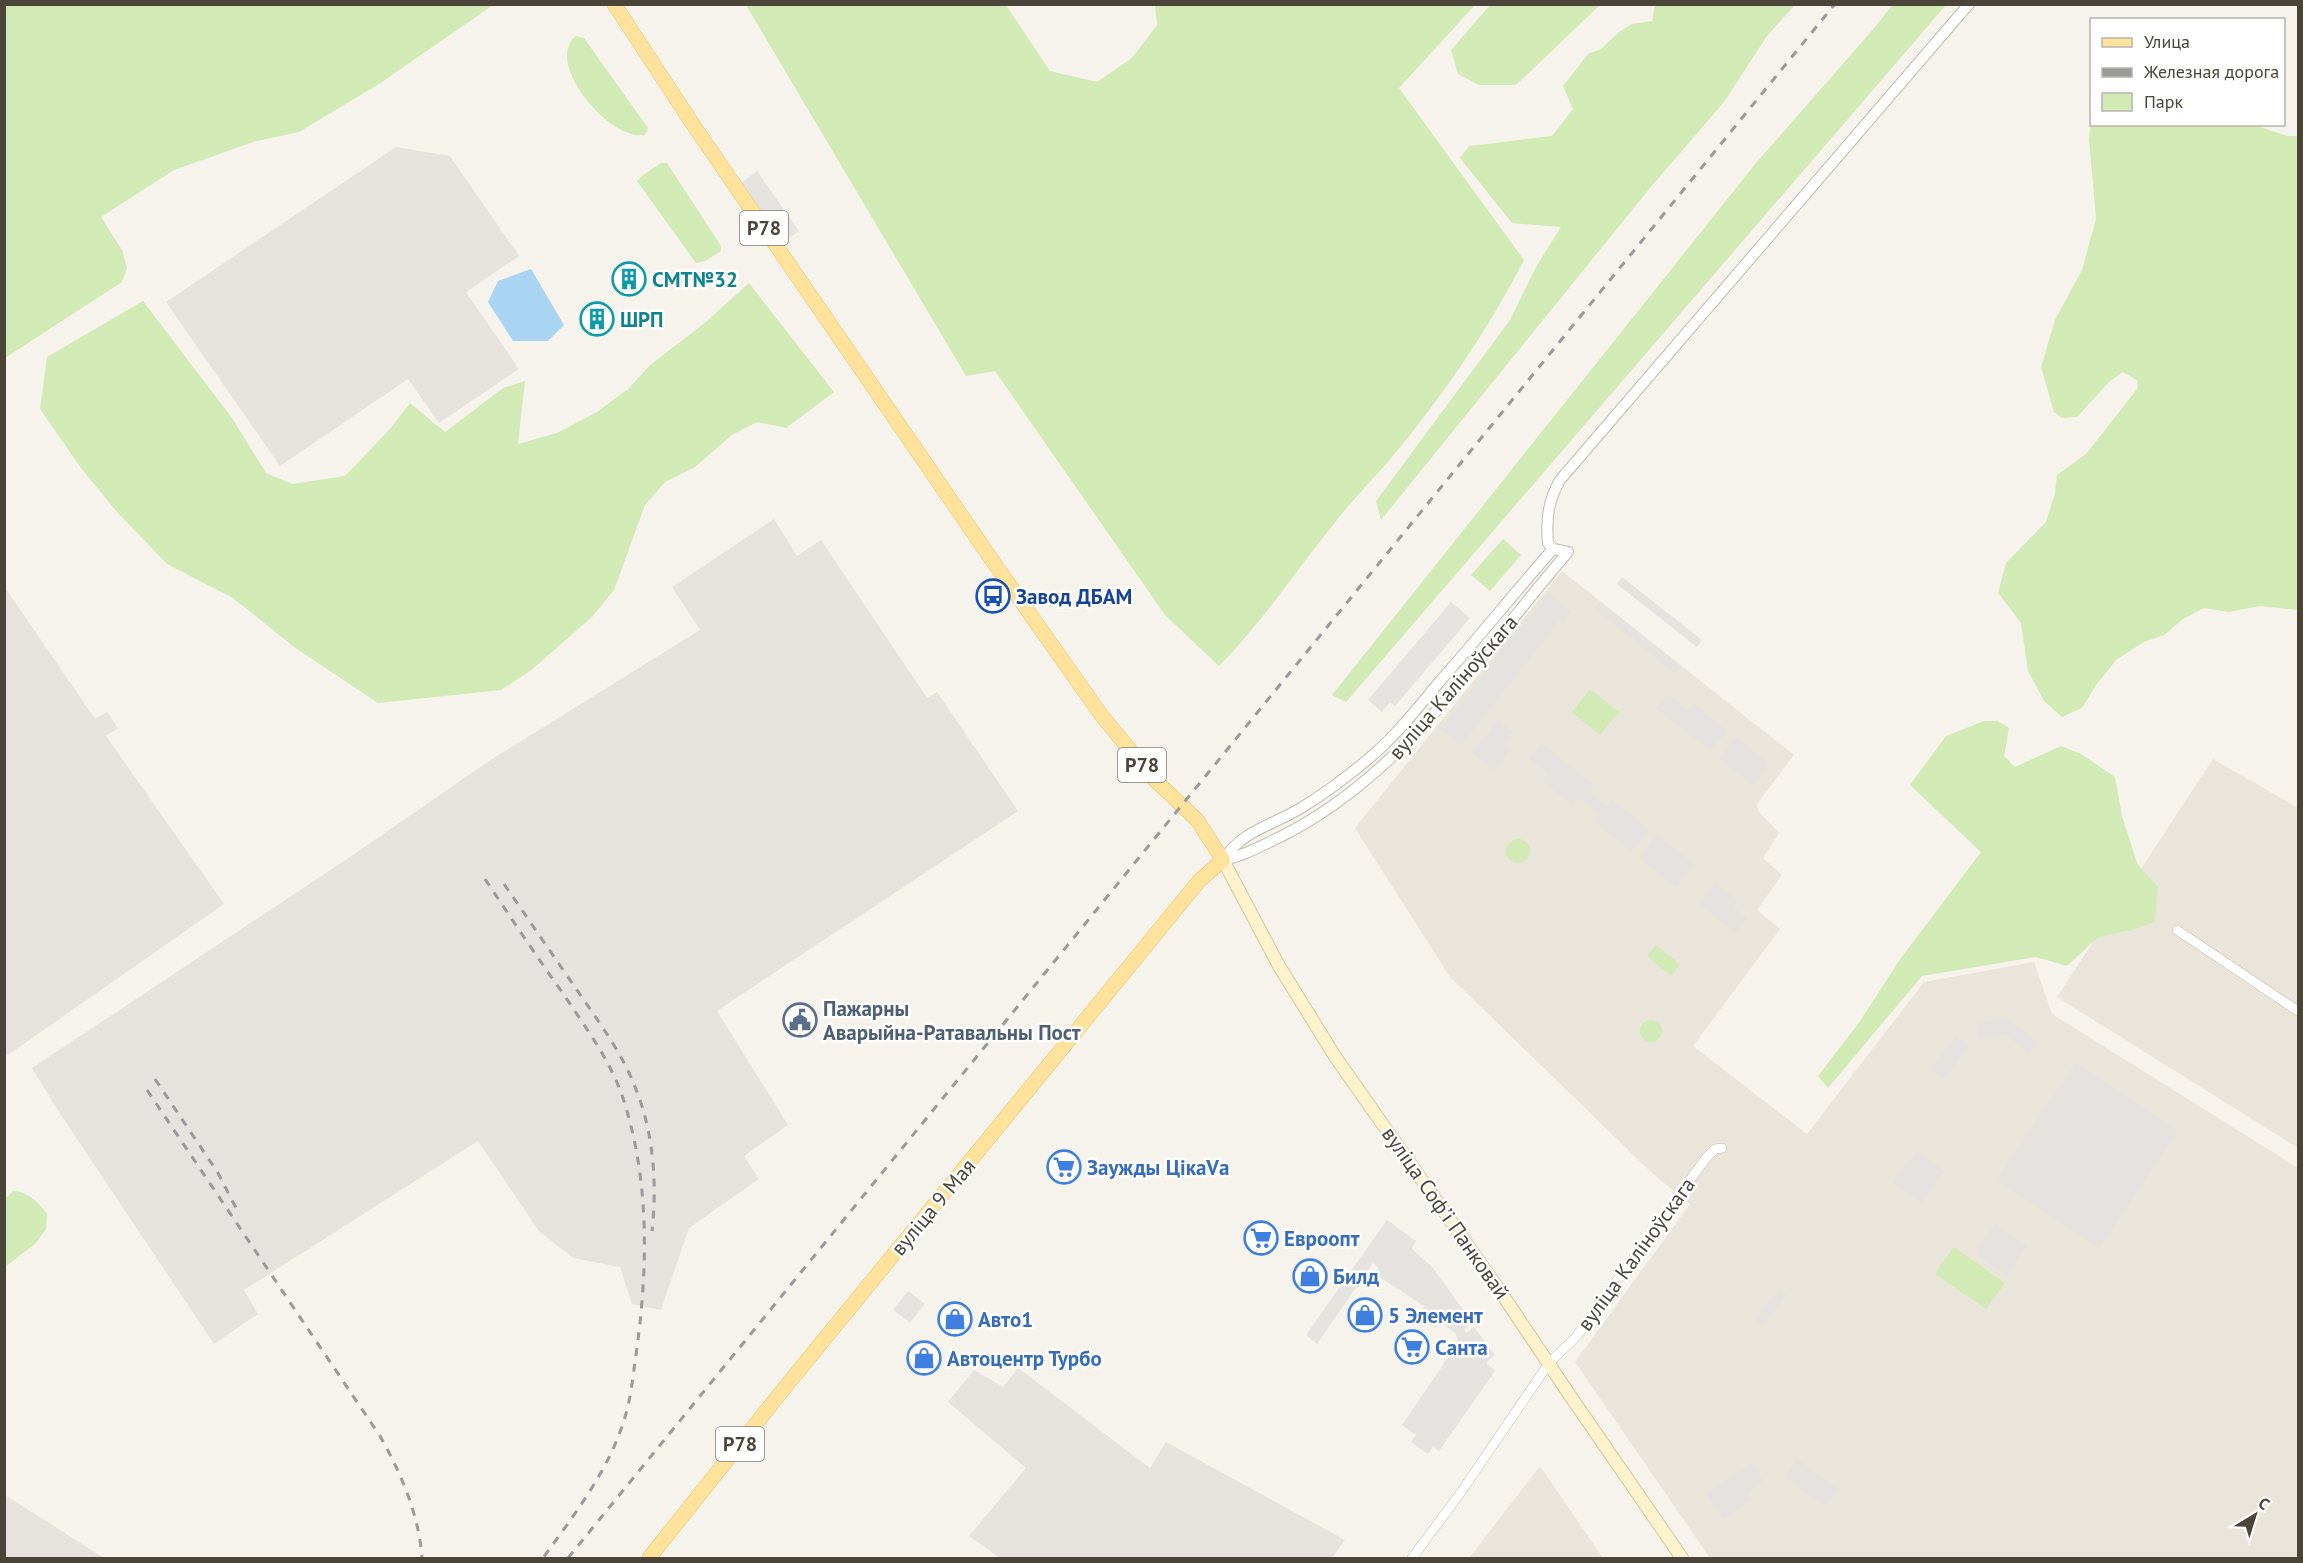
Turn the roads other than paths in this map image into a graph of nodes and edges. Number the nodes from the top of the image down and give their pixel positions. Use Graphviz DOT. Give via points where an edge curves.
graph roads {
  1 [pos="614,4"];
  2 [pos="1969,4"];
  3 [pos="1553,549"];
  4 [pos="1223,860"];
  5 [pos="2177,930"];
  6 [pos="2298,1011"];
  7 [pos="1722,1148"];
  8 [pos="1548,1363"];
  9 [pos="649,1558"];
  10 [pos="1412,1558"];
  11 [pos="1683,1558"];
  1 -- 4 [label="main road, Р78" via="1102,716 1153,778 1197,820"];
  2 -- 3 [label="street" via="1560,480 1551,496 1546,519 1548,543"];
  3 -- 4 [label="street, вуліца Каліноўскага" via="1375,753 1334,788 1292,814 1241,838"];
  3 -- 4 [label="street, вуліца Каліноўскага" via="1568,552 1416,734 1383,767 1346,798 1298,828 1239,857"];
  4 -- 8 [label="main road, вуліца Софʼі Панковай" via="1279,966 1336,1058"];
  4 -- 9 [label="main road, вуліца 9 Мая / Р78" via="1199,881"];
  5 -- 6 [label="street"];
  7 -- 8 [label="street, вуліца Каліноўскага" via="1706,1158 1576,1337"];
  8 -- 10 [label="street, вуліца Каліноўскага"];
  8 -- 11 [label="main road, вуліца Софʼі Панковай"];
}
